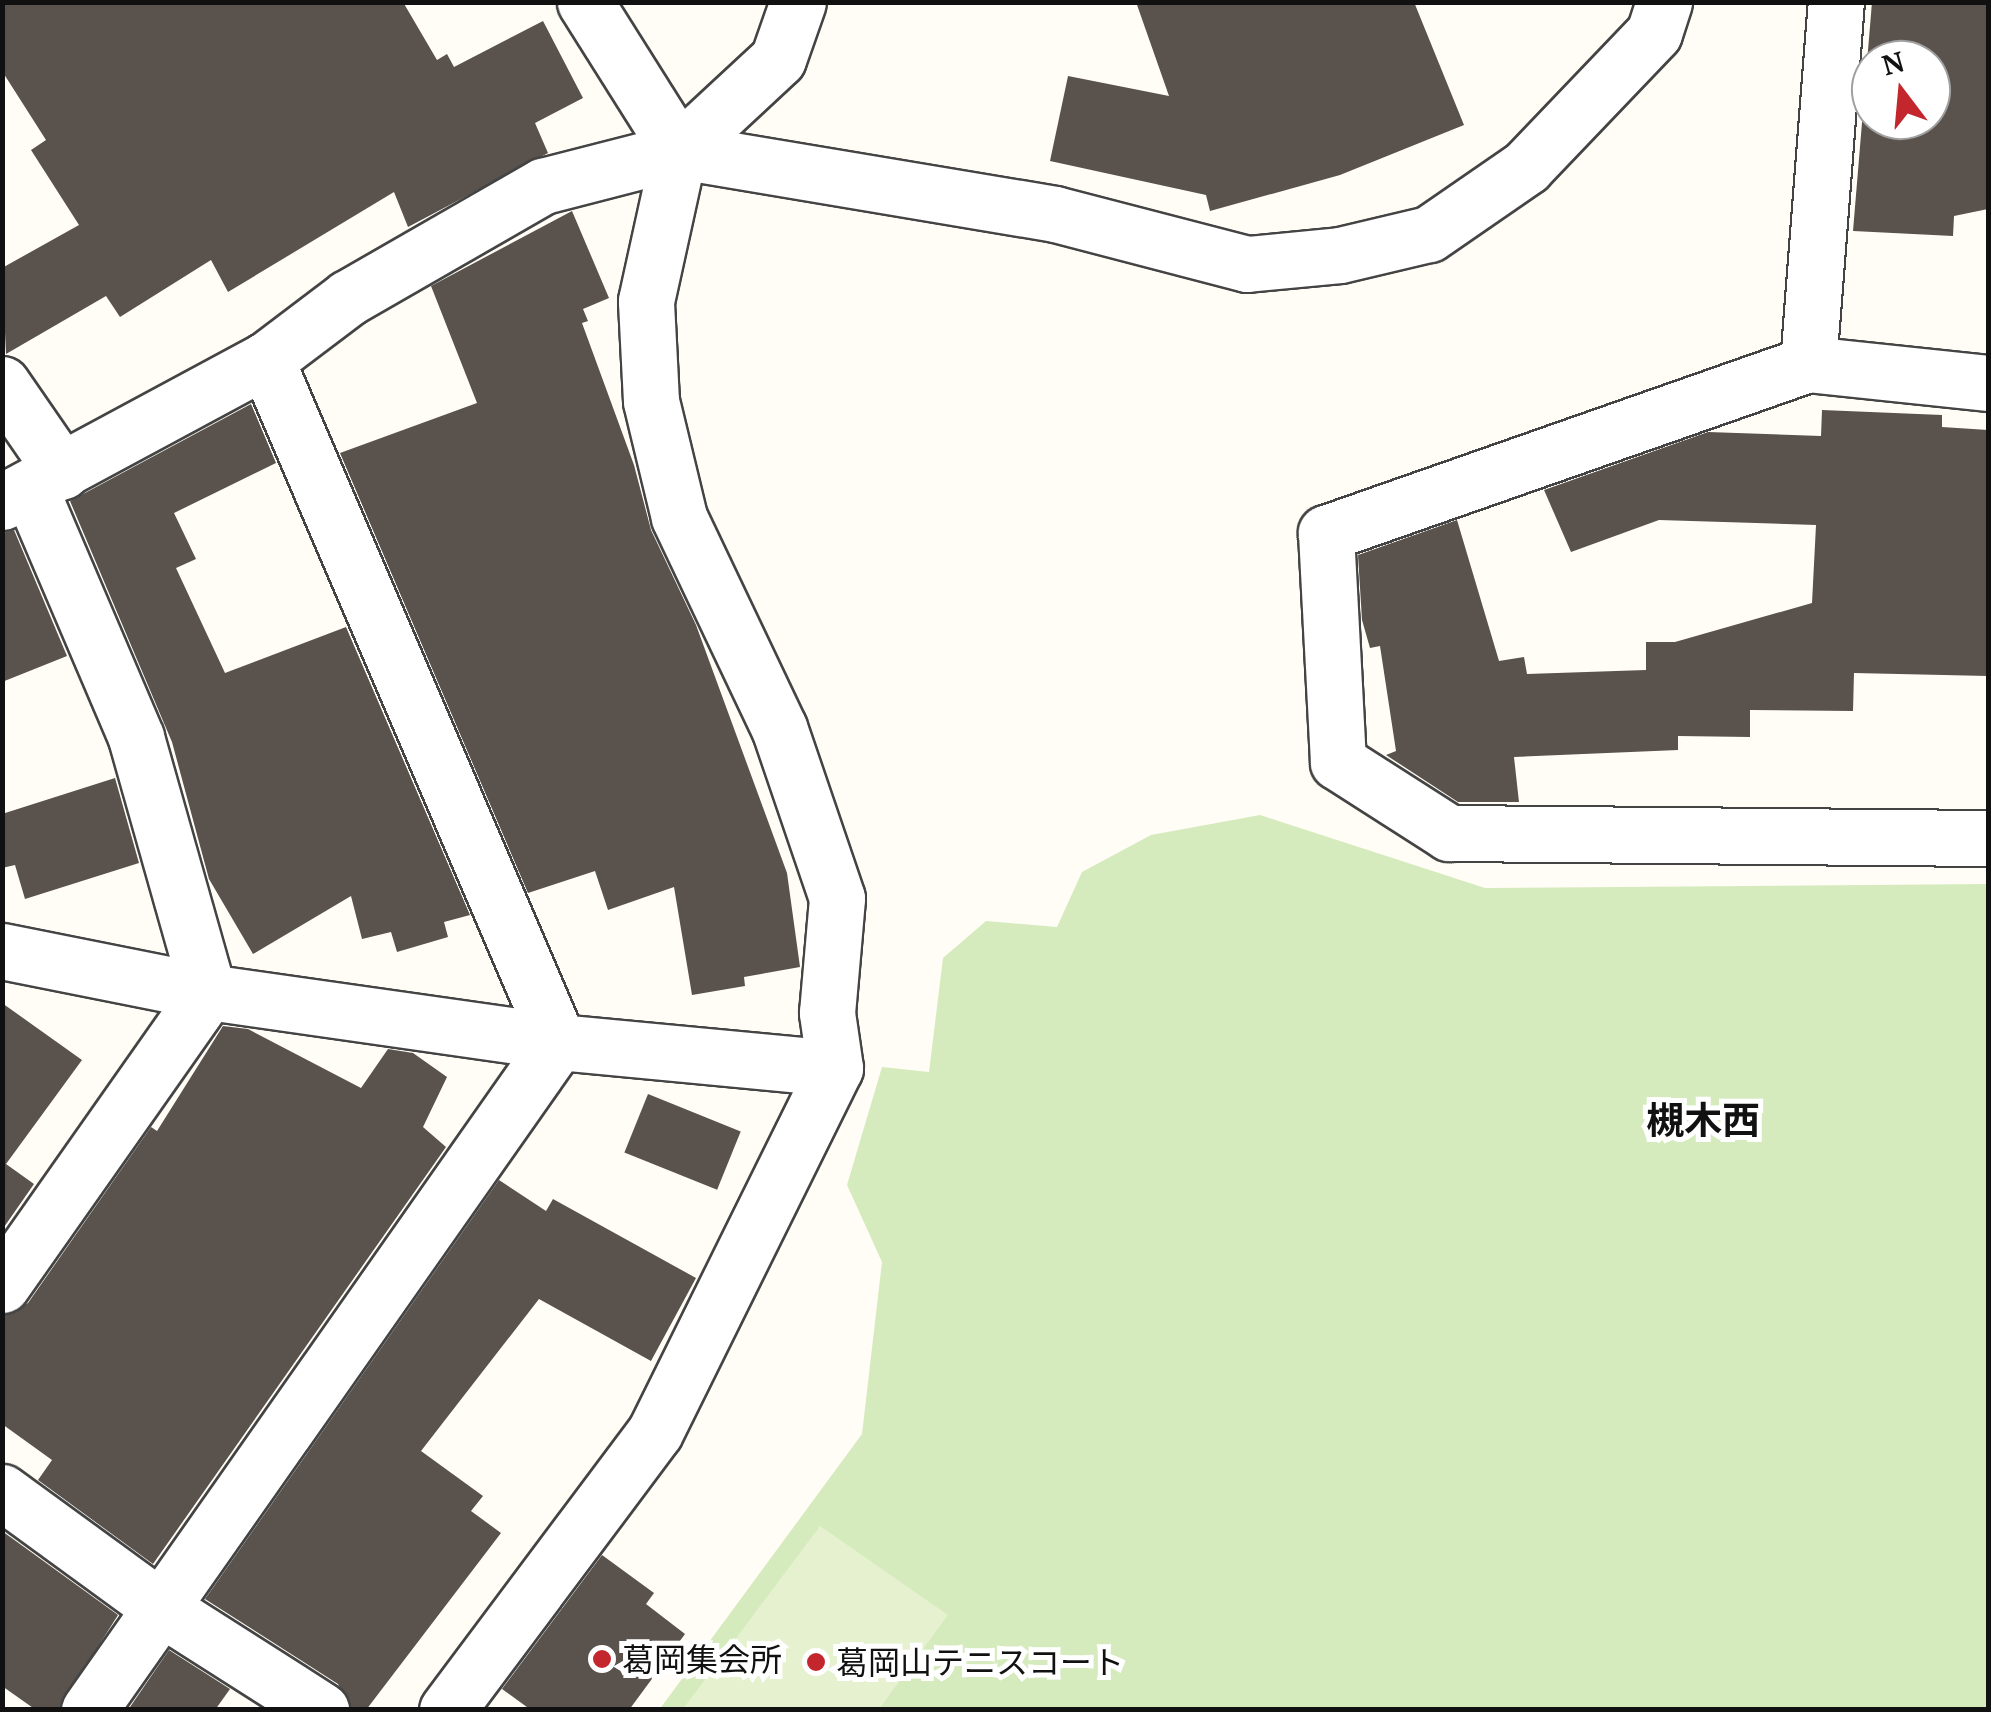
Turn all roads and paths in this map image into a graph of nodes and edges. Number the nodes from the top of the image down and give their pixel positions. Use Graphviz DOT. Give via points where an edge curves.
graph roads {
  1 [pos="585,2"];
  2 [pos="798,2"];
  3 [pos="1664,2"];
  4 [pos="1836,2"];
  5 [pos="679,152"];
  6 [pos="266,360"];
  7 [pos="1808,364"];
  8 [pos="1988,382"];
  9 [pos="2,384"];
  10 [pos="32,487"];
  11 [pos="1988,838"];
  12 [pos="2,951"];
  13 [pos="208,992"];
  14 [pos="558,1042"];
  15 [pos="835,1068"];
  16 [pos="2,1285"];
  17 [pos="2,1492"];
  18 [pos="160,1608"];
  19 [pos="88,1710"];
  20 [pos="321,1710"];
  21 [pos="447,1710"];
  1 -- 5 [label="street"];
  2 -- 5 [label="street" via="778,59"];
  3 -- 5 [label="street" via="1654,34 1526,167 1429,234 1340,255 1247,264 1055,214"];
  4 -- 7 [label="street"];
  5 -- 6 [label="street" via="544,186 348,298"];
  5 -- 15 [label="street" via="646,301 651,402 678,518 779,728 838,898 827,1012"];
  6 -- 10 [label="street"];
  6 -- 14 [label="street"];
  7 -- 8 [label="street"];
  7 -- 11 [label="street" via="1326,533 1338,762 1449,833"];
  9 -- 10 [label="street"];
  10 -- 13 [label="street" via="136,737"];
  12 -- 13 [label="street"];
  13 -- 14 [label="street"];
  13 -- 16 [label="street"];
  14 -- 15 [label="street"];
  14 -- 18 [label="street"];
  15 -- 21 [label="street" via="655,1432"];
  17 -- 18 [label="street"];
  18 -- 19 [label="street"];
  18 -- 20 [label="street"];
}
